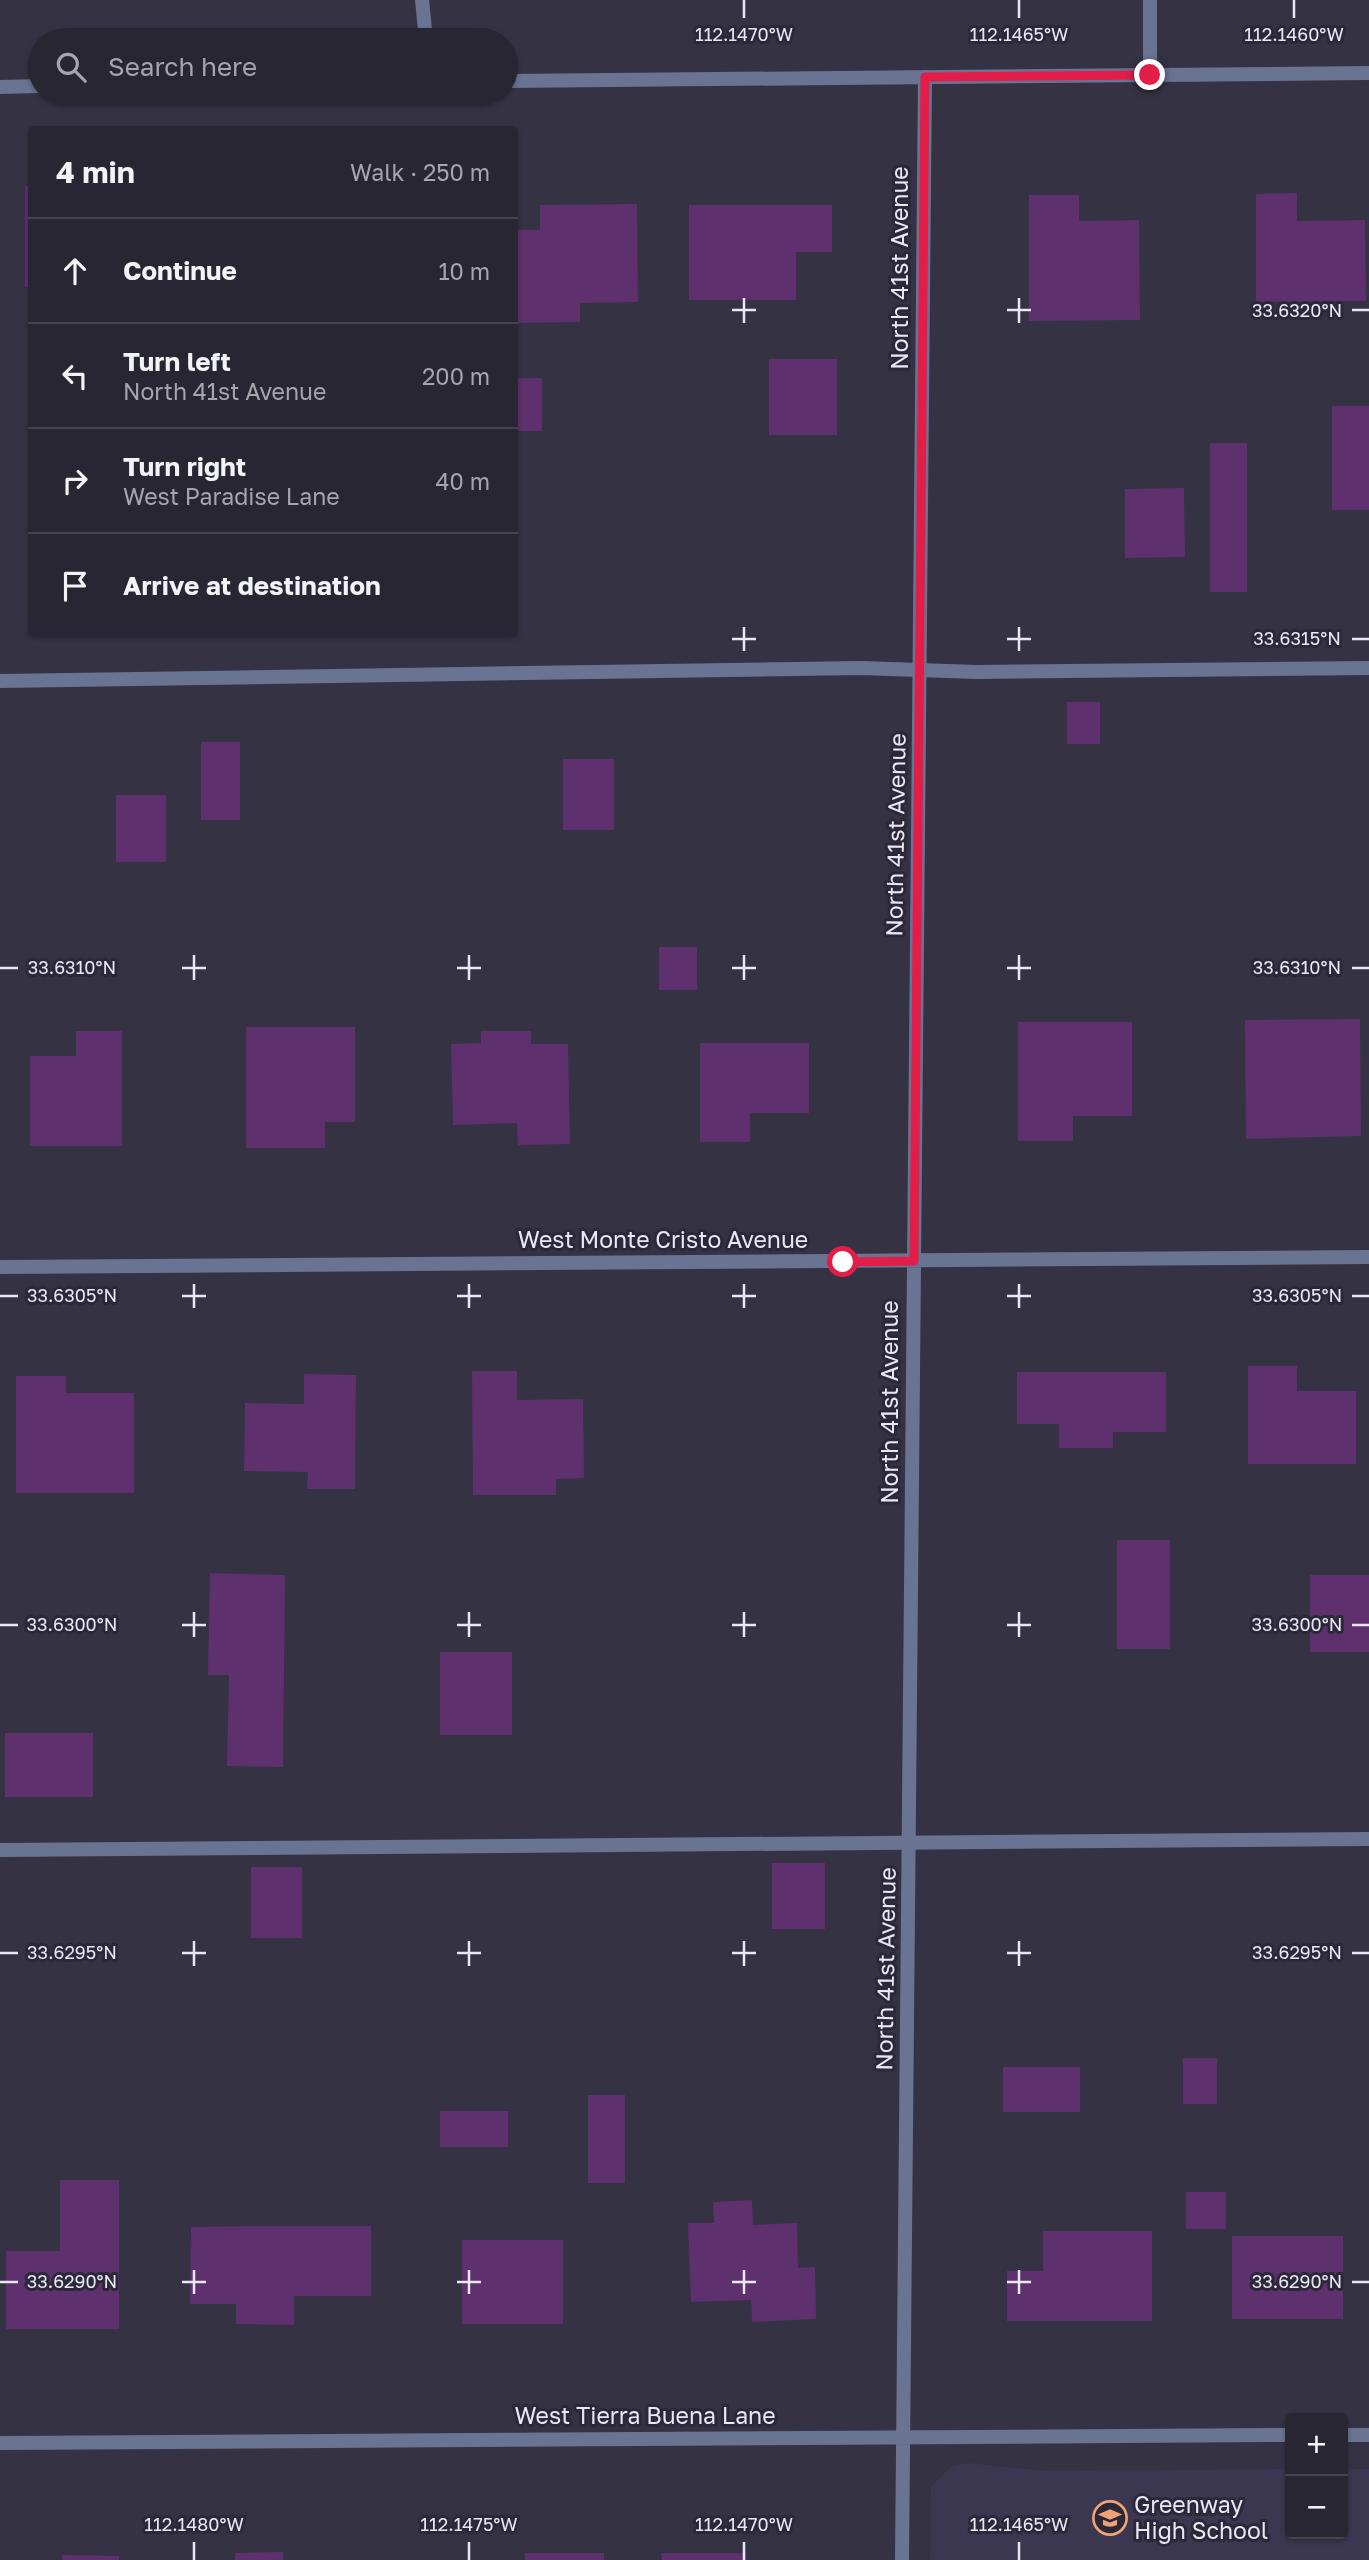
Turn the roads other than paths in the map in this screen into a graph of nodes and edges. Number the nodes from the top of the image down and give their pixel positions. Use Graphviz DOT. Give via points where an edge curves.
graph roads {
  1 [pos="422,0"];
  2 [pos="1150,0"];
  3 [pos="425,28"];
  4 [pos="1369,73"];
  5 [pos="1150,75"];
  6 [pos="925,77"];
  7 [pos="518,81"];
  8 [pos="28,86"];
  9 [pos="0,87"];
  10 [pos="1369,668"];
  11 [pos="920,670"];
  12 [pos="0,681"];
  13 [pos="1369,1257"];
  14 [pos="914,1261"];
  15 [pos="0,1267"];
  16 [pos="1369,1839"];
  17 [pos="910,1844"];
  18 [pos="0,1850"];
  19 [pos="1285,2435"];
  20 [pos="1348,2435"];
  21 [pos="1369,2435"];
  22 [pos="904,2436"];
  23 [pos="0,2443"];
  24 [pos="902,2560"];
  1 -- 3 [label="street"];
  2 -- 5 [label="street"];
  4 -- 5 [label="street"];
  5 -- 6 [label="street"];
  6 -- 7 [label="street"];
  6 -- 11 [label="street, North 41st Avenue"];
  8 -- 9 [label="street"];
  10 -- 11 [label="street"];
  11 -- 12 [label="street"];
  11 -- 14 [label="street, North 41st Avenue"];
  13 -- 14 [label="street, West Monte Cristo Avenue"];
  14 -- 15 [label="street, West Monte Cristo Avenue"];
  14 -- 17 [label="street, North 41st Avenue"];
  16 -- 17 [label="street"];
  17 -- 18 [label="street"];
  17 -- 22 [label="street, North 41st Avenue"];
  19 -- 22 [label="street, West Tierra Buena Lane"];
  20 -- 21 [label="street"];
  22 -- 23 [label="street, West Tierra Buena Lane"];
  22 -- 24 [label="street, North 41st Avenue"];
}
